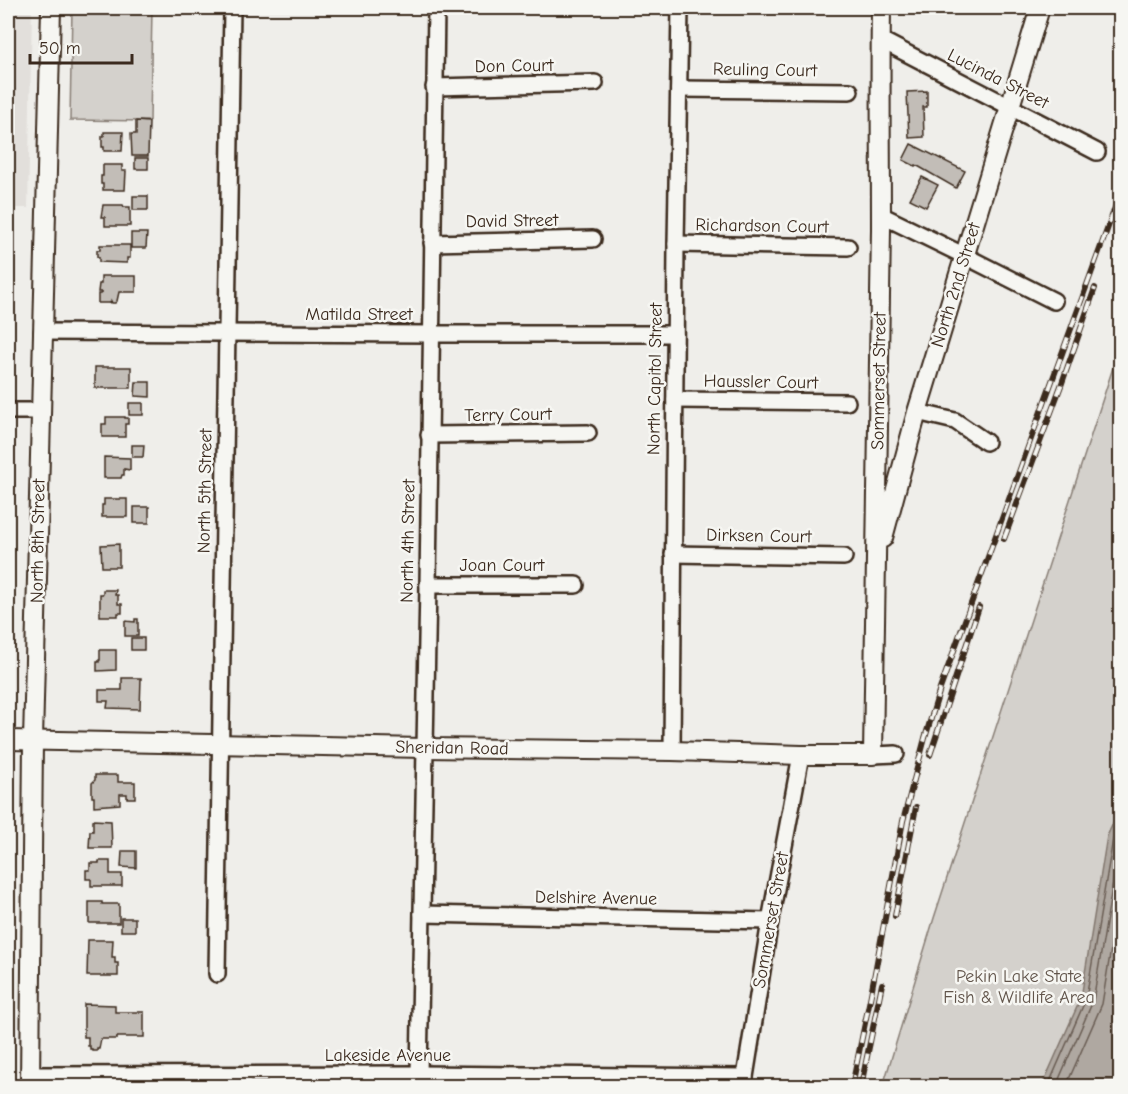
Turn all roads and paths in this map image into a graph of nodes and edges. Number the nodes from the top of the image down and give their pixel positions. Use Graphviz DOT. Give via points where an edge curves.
graph roads {
  1 [pos="51,8"];
  2 [pos="232,8"];
  3 [pos="436,8"];
  4 [pos="680,8"];
  5 [pos="881,8"];
  6 [pos="1040,8"];
  7 [pos="881,40"];
  8 [pos="595,83"];
  9 [pos="434,87"];
  10 [pos="679,89"];
  11 [pos="850,91"];
  12 [pos="1009,108"];
  13 [pos="1096,152"];
  14 [pos="881,215"];
  15 [pos="593,239"];
  16 [pos="432,243"];
  17 [pos="676,244"];
  18 [pos="848,247"];
  19 [pos="965,256"];
  20 [pos="1054,301"];
  21 [pos="42,332"];
  22 [pos="227,333"];
  23 [pos="675,333"];
  24 [pos="431,334"];
  25 [pos="675,400"];
  26 [pos="847,402"];
  27 [pos="8,411"];
  28 [pos="40,411"];
  29 [pos="917,412"];
  30 [pos="588,433"];
  31 [pos="429,435"];
  32 [pos="986,442"];
  33 [pos="673,554"];
  34 [pos="844,557"];
  35 [pos="875,564"];
  36 [pos="428,585"];
  37 [pos="576,585"];
  38 [pos="8,741"];
  39 [pos="33,741"];
  40 [pos="220,745"];
  41 [pos="424,748"];
  42 [pos="672,751"];
  43 [pos="896,754"];
  44 [pos="801,755"];
  45 [pos="873,755"];
  46 [pos="422,914"];
  47 [pos="770,921"];
  48 [pos="217,974"];
  49 [pos="419,1074"];
  50 [pos="30,1080"];
  51 [pos="745,1082"];
  1 -- 21 [label="main road, North 8th Street"];
  2 -- 22 [label="street, North 5th Street"];
  3 -- 9 [label="street, North 4th Street"];
  4 -- 10 [label="street, North Capitol Street"];
  5 -- 7 [label="main road, Sommerset Street"];
  6 -- 12 [label="main road, North 2nd Street"];
  7 -- 12 [label="street, Lucinda Street"];
  7 -- 14 [label="main road, Sommerset Street"];
  8 -- 9 [label="street, Don Court"];
  9 -- 16 [label="street, North 4th Street"];
  10 -- 11 [label="street, Reuling Court"];
  10 -- 17 [label="street, North Capitol Street"];
  12 -- 13 [label="street, Lucinda Street"];
  12 -- 19 [label="main road, North 2nd Street"];
  14 -- 19 [label="street"];
  14 -- 35 [label="main road, Sommerset Street"];
  15 -- 16 [label="street, David Street"];
  16 -- 24 [label="street, North 4th Street"];
  17 -- 18 [label="street, Richardson Court"];
  17 -- 23 [label="street, North Capitol Street"];
  19 -- 20 [label="street"];
  19 -- 29 [label="main road, North 2nd Street"];
  21 -- 22 [label="street, Matilda Street"];
  21 -- 28 [label="main road, North 8th Street"];
  22 -- 24 [label="street, Matilda Street"];
  22 -- 40 [label="street, North 5th Street"];
  23 -- 24 [label="street, Matilda Street"];
  23 -- 25 [label="street, North Capitol Street"];
  24 -- 31 [label="street, North 4th Street"];
  25 -- 26 [label="street, Haussler Court"];
  25 -- 33 [label="street, North Capitol Street"];
  27 -- 28 [label="street"];
  28 -- 39 [label="main road, North 8th Street"];
  29 -- 32 [label="street" via="955,421"];
  29 -- 35 [label="main road, North 2nd Street"];
  30 -- 31 [label="street, Terry Court"];
  31 -- 36 [label="street, North 4th Street"];
  33 -- 34 [label="street, Dirksen Court"];
  33 -- 42 [label="street, North Capitol Street"];
  35 -- 45 [label="main road, Sommerset Street"];
  36 -- 37 [label="street, Joan Court"];
  36 -- 41 [label="street, North 4th Street"];
  38 -- 39 [label="main road, Sheridan Road"];
  39 -- 40 [label="main road, Sheridan Road"];
  39 -- 50 [label="main road, North 8th Street"];
  40 -- 41 [label="main road, Sheridan Road"];
  40 -- 48 [label="street, North 5th Street"];
  41 -- 42 [label="main road, Sheridan Road"];
  41 -- 46 [label="street, North 4th Street"];
  42 -- 44 [label="main road, Sheridan Road"];
  43 -- 45 [label="street, Sheridan Road"];
  44 -- 45 [label="main road, Sheridan Road"];
  44 -- 47 [label="street, Sommerset Street"];
  46 -- 47 [label="street, Delshire Avenue"];
  46 -- 49 [label="street, North 4th Street"];
  47 -- 51 [label="street, Sommerset Street"];
  49 -- 50 [label="street, Lakeside Avenue"];
  49 -- 51 [label="street, Lakeside Avenue"];
}
